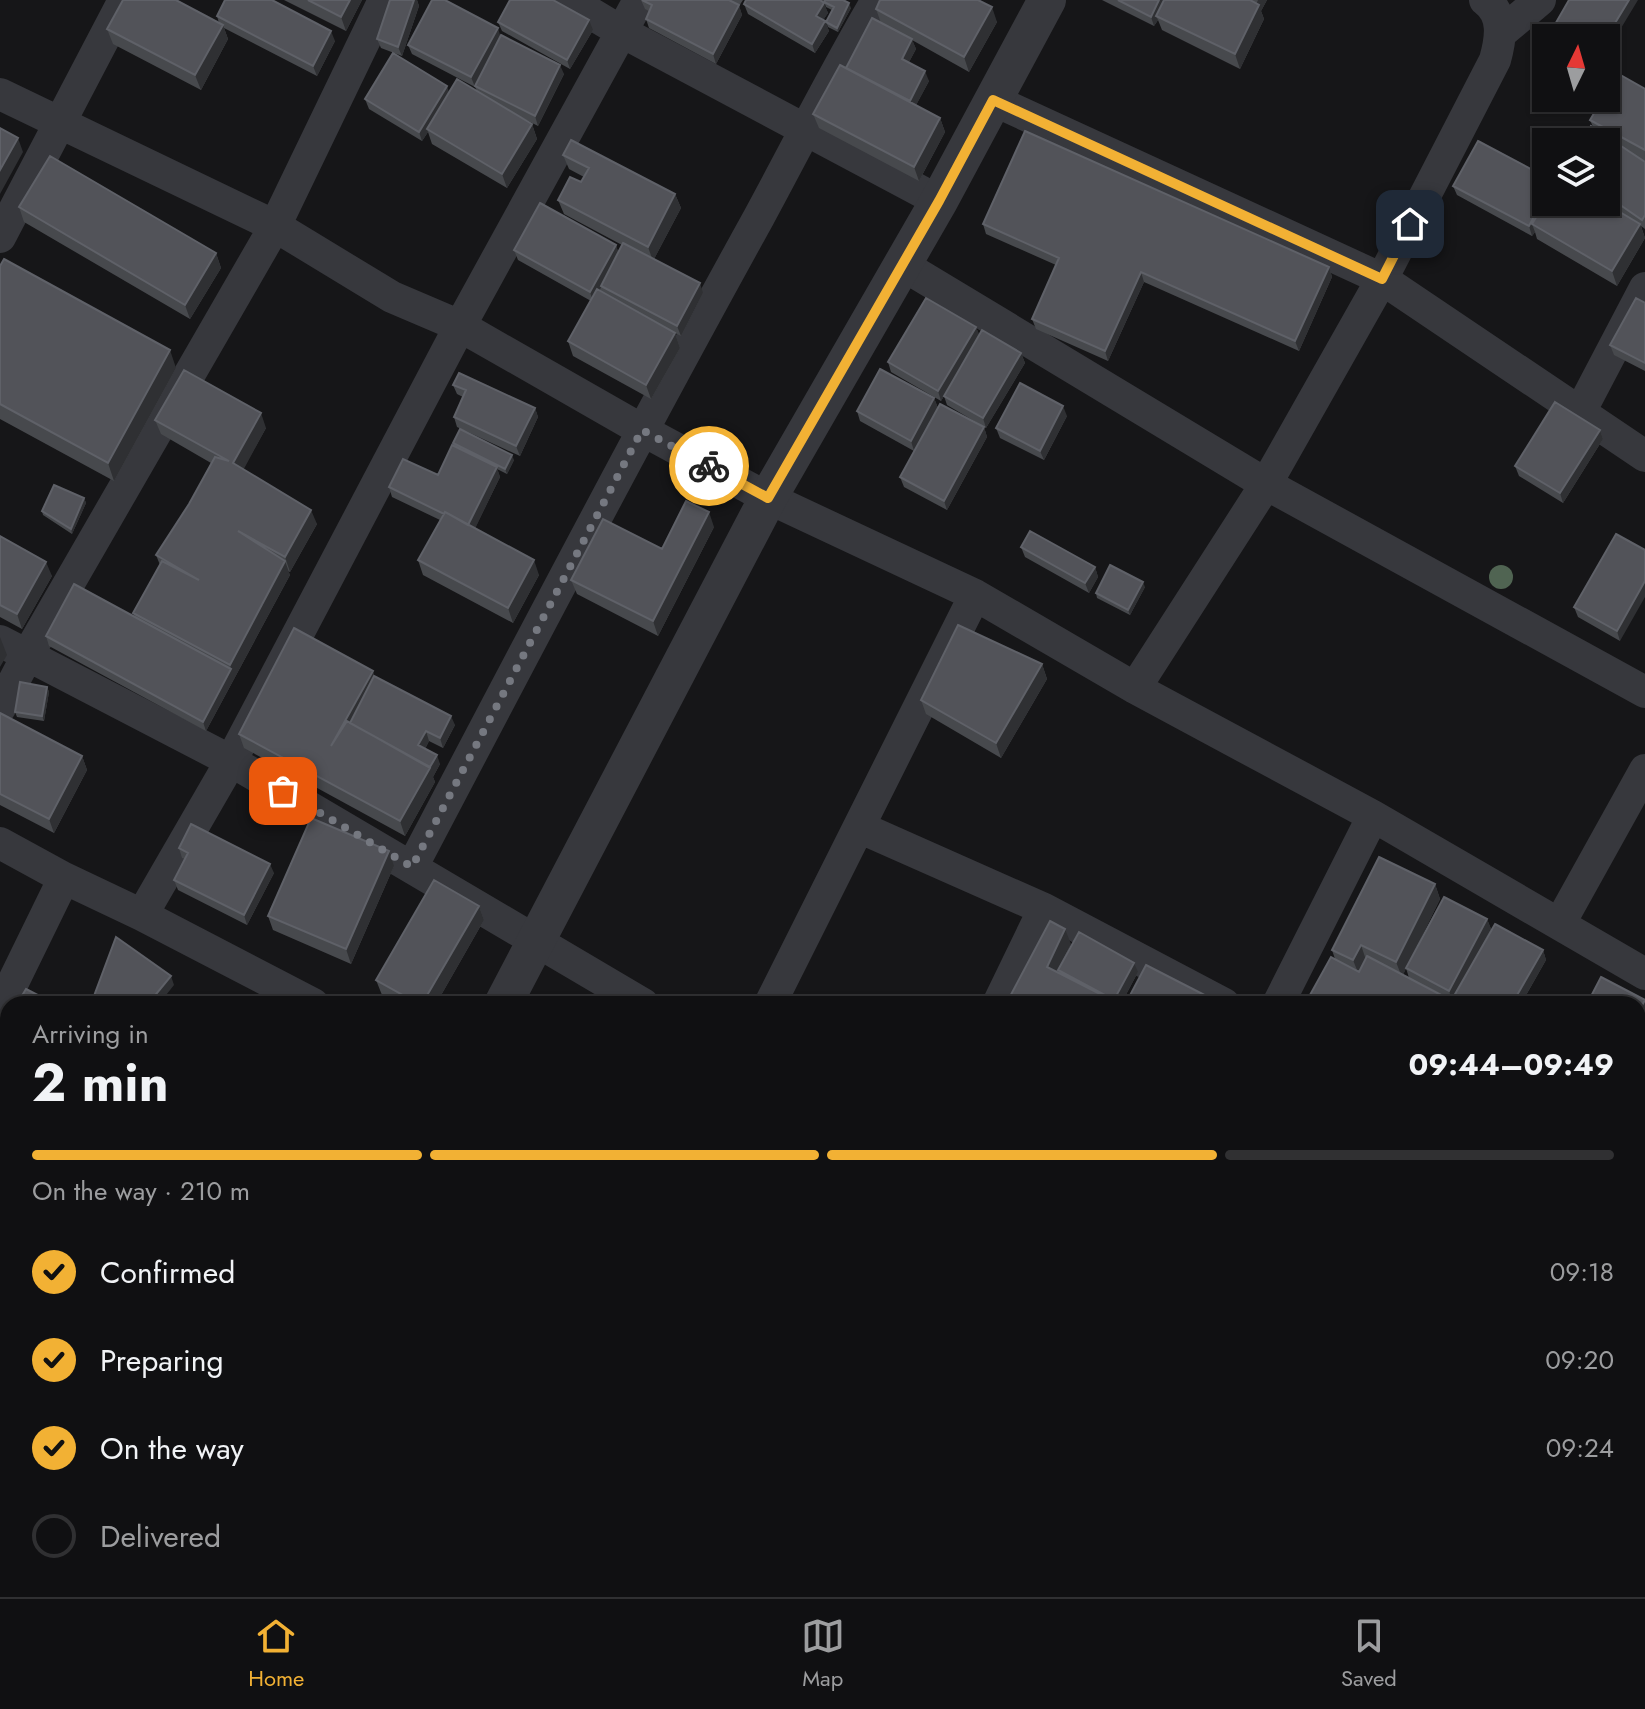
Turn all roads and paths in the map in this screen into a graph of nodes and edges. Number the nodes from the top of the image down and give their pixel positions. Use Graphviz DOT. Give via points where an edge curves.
graph roads {
  1 [pos="124,0"];
  2 [pos="384,0"];
  3 [pos="569,0"];
  4 [pos="639,0"];
  5 [pos="877,0"];
  6 [pos="1047,0"];
  7 [pos="1485,0"];
  8 [pos="1540,0"];
  9 [pos="622,32"];
  10 [pos="1502,32"];
  11 [pos="0,94"];
  12 [pos="993,100"];
  13 [pos="59,121"];
  14 [pos="807,130"];
  15 [pos="939,201"];
  16 [pos="275,226"];
  17 [pos="0,237"];
  18 [pos="901,264"];
  19 [pos="1382,279"];
  20 [pos="1645,288"];
  21 [pos="460,326"];
  22 [pos="1580,412"];
  23 [pos="642,430"];
  24 [pos="1645,456"];
  25 [pos="1266,484"];
  26 [pos="768,498"];
  27 [pos="975,595"];
  28 [pos="14,648"];
  29 [pos="1135,688"];
  30 [pos="1645,692"];
  31 [pos="0,708"];
  32 [pos="231,761"];
  33 [pos="1645,770"];
  34 [pos="1373,816"];
  35 [pos="859,827"];
  36 [pos="0,843"];
  37 [pos="412,867"];
  38 [pos="64,878"];
  39 [pos="1044,909"];
  40 [pos="142,915"];
  41 [pos="1560,923"];
  42 [pos="538,942"];
  43 [pos="1645,974"];
  44 [pos="6,996"];
  45 [pos="298,996"];
  46 [pos="508,996"];
  47 [pos="629,996"];
  48 [pos="774,996"];
  49 [pos="1002,996"];
  50 [pos="1209,996"];
  51 [pos="1282,996"];
  1 -- 13 [label="street"];
  2 -- 16 [label="street"];
  3 -- 9 [label="street"];
  4 -- 9 [label="street"];
  5 -- 14 [label="street"];
  6 -- 12 [label="street"];
  7 -- 10 [label="street" via="1494,7"];
  8 -- 10 [label="street"];
  9 -- 14 [label="street"];
  9 -- 21 [label="street"];
  10 -- 19 [label="street" via="1495,60"];
  11 -- 13 [label="street"];
  12 -- 15 [label="street"];
  12 -- 19 [label="street"];
  13 -- 16 [label="street"];
  13 -- 17 [label="street"];
  14 -- 15 [label="street"];
  14 -- 23 [label="street"];
  15 -- 18 [label="street"];
  16 -- 21 [label="street" via="392,297"];
  16 -- 28 [label="street"];
  18 -- 25 [label="street"];
  18 -- 26 [label="street"];
  19 -- 22 [label="street"];
  19 -- 25 [label="street"];
  20 -- 22 [label="street"];
  21 -- 23 [label="street"];
  21 -- 32 [label="street"];
  22 -- 24 [label="street"];
  23 -- 26 [label="street"];
  23 -- 37 [label="street"];
  25 -- 29 [label="street"];
  25 -- 30 [label="street"];
  26 -- 27 [label="street"];
  26 -- 42 [label="street"];
  27 -- 29 [label="street"];
  27 -- 35 [label="street"];
  28 -- 31 [label="street"];
  28 -- 32 [label="street"];
  29 -- 34 [label="street"];
  32 -- 37 [label="street"];
  32 -- 40 [label="street"];
  33 -- 41 [label="street"];
  34 -- 41 [label="street"];
  34 -- 51 [label="street"];
  35 -- 39 [label="street"];
  35 -- 48 [label="street"];
  36 -- 38 [label="street"];
  37 -- 42 [label="street"];
  38 -- 40 [label="street"];
  38 -- 44 [label="street"];
  39 -- 49 [label="street"];
  39 -- 50 [label="street"];
  40 -- 45 [label="street"];
  41 -- 43 [label="street"];
  42 -- 46 [label="street"];
  42 -- 47 [label="street"];
}
